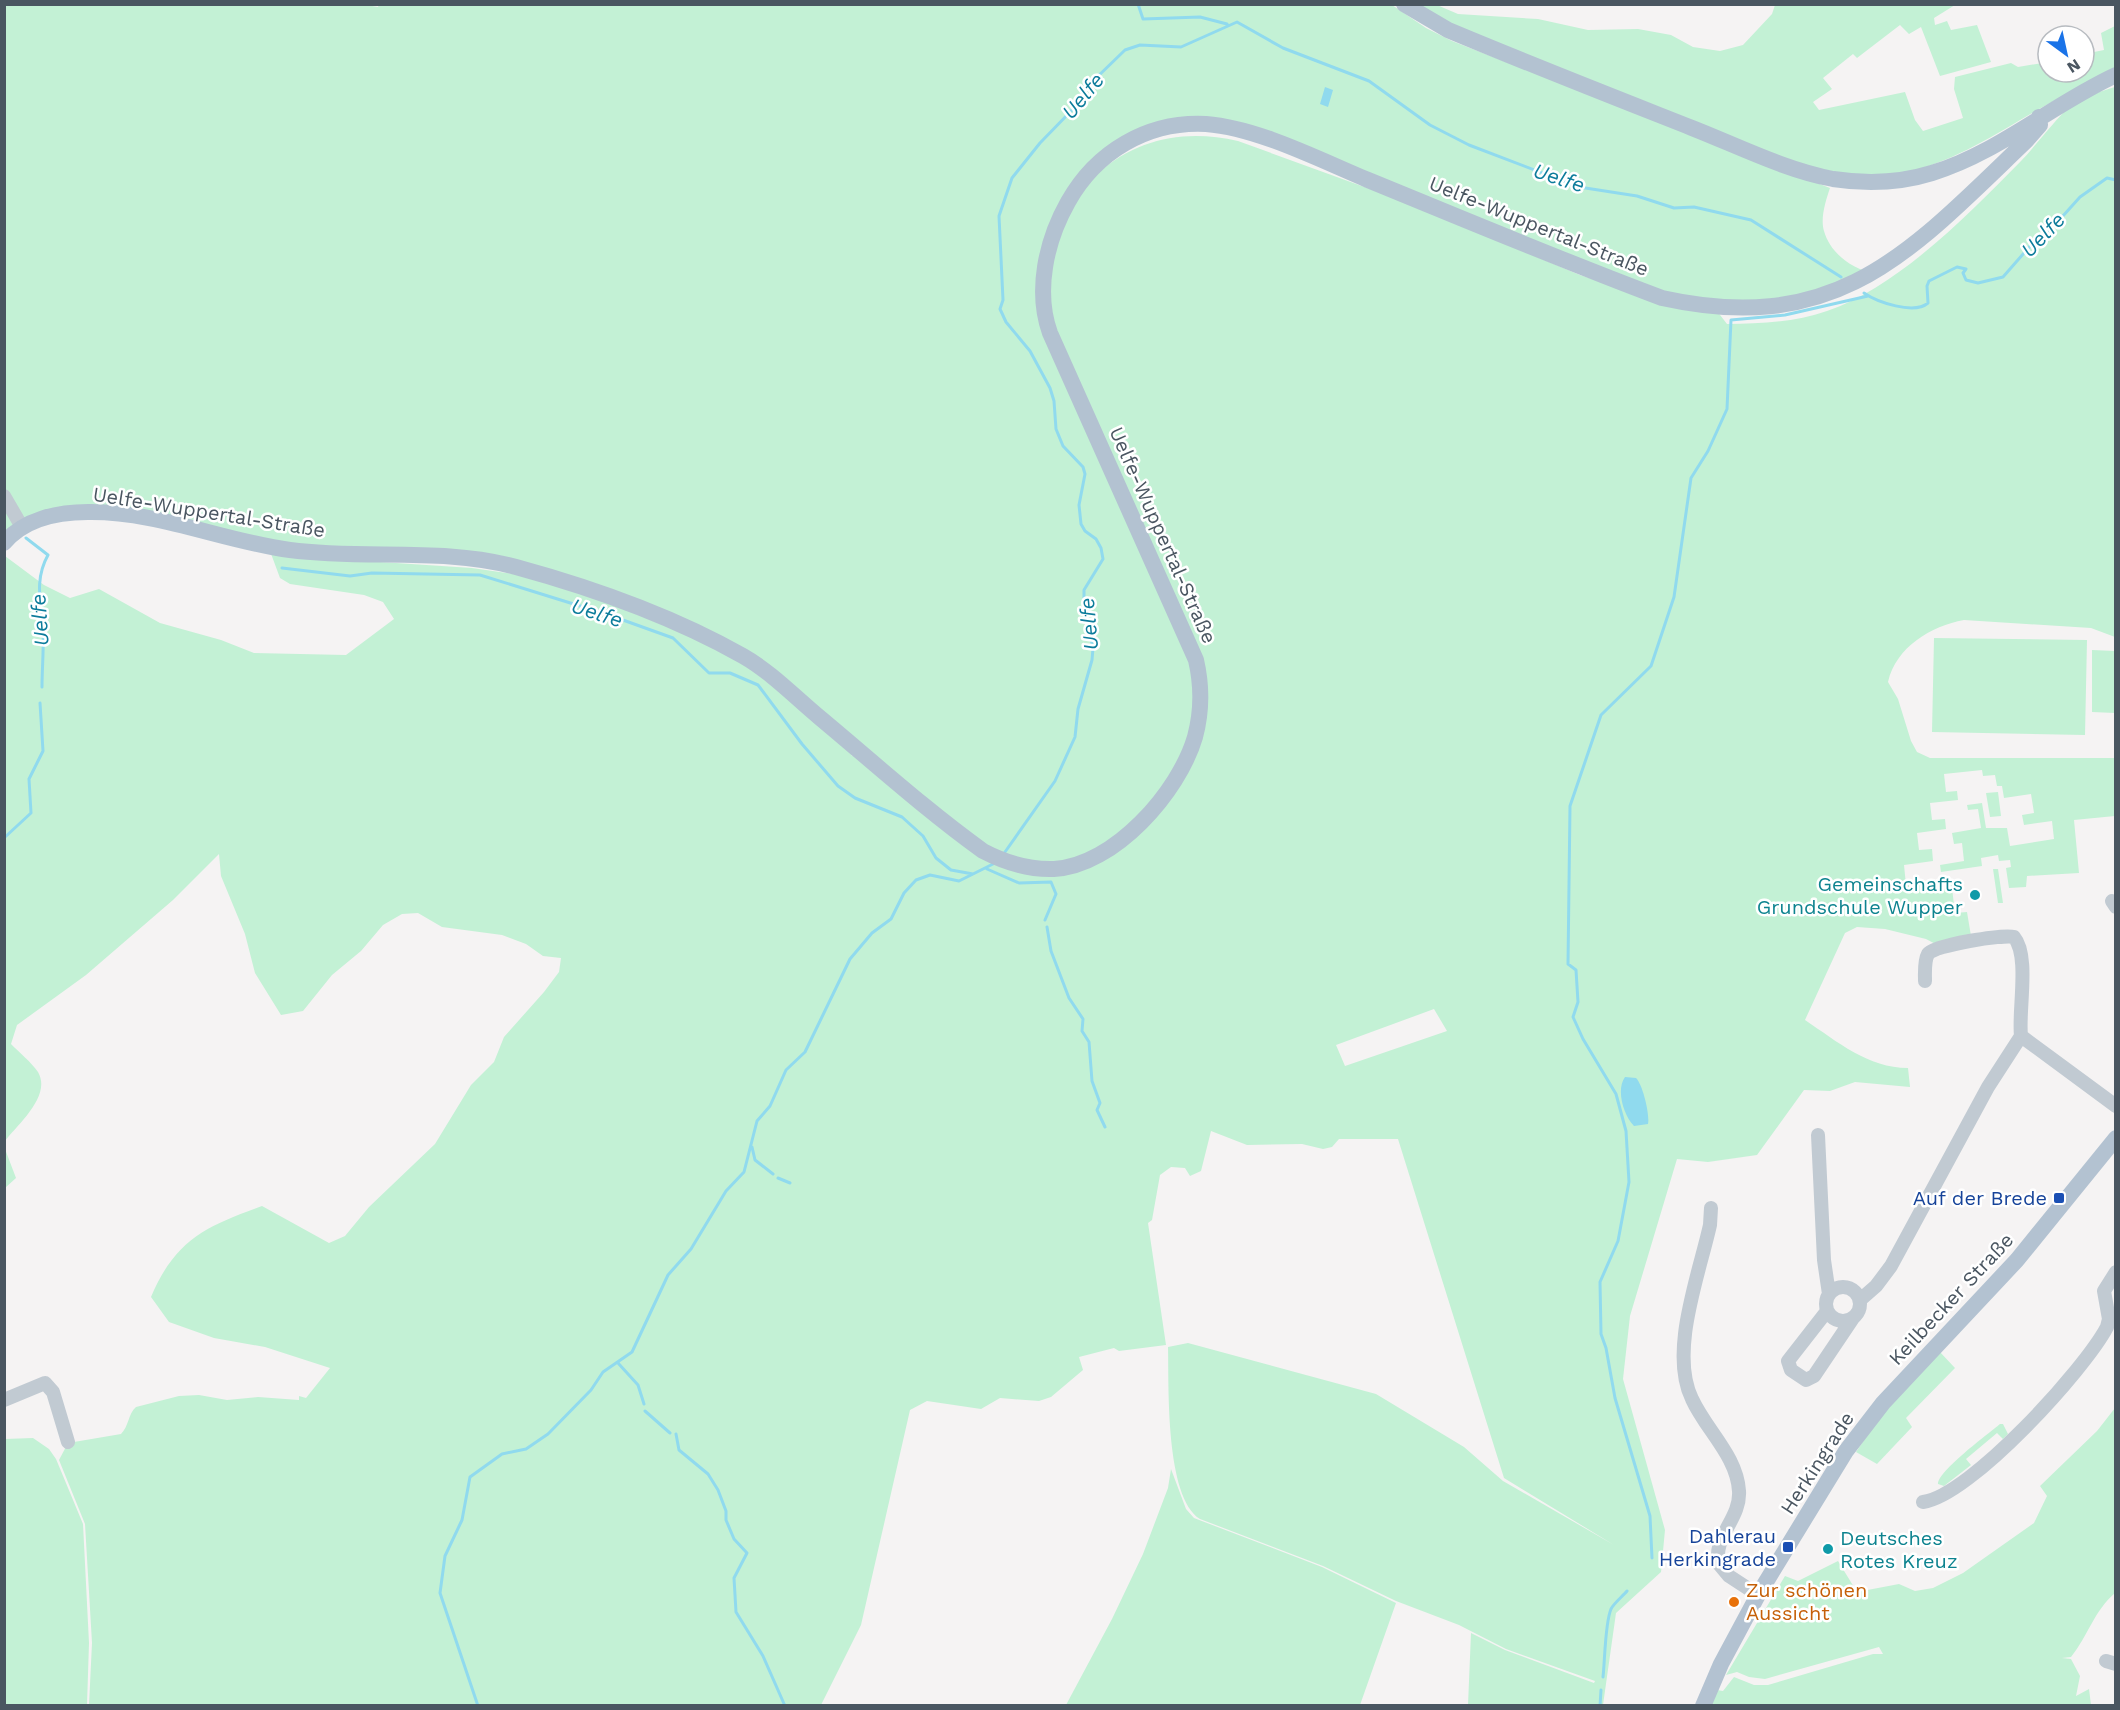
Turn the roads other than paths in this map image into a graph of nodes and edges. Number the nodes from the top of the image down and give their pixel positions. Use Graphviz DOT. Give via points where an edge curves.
graph roads {
  1 [pos="1404,4"];
  2 [pos="2115,75"];
  3 [pos="2039,117"];
  4 [pos="4,496"];
  5 [pos="22,527"];
  6 [pos="4,543"];
  7 [pos="1925,981"];
  8 [pos="2021,1036"];
  9 [pos="2115,1106"];
  10 [pos="1818,1135"];
  11 [pos="2115,1138"];
  12 [pos="1711,1208"];
  13 [pos="2115,1272"];
  14 [pos="1829,1294"];
  15 [pos="1860,1300"];
  16 [pos="1827,1311"];
  17 [pos="1853,1318"];
  18 [pos="4,1400"];
  19 [pos="1883,1403"];
  20 [pos="69,1442"];
  21 [pos="1923,1502"];
  22 [pos="1758,1596"];
  23 [pos="1703,1706"];
  1 -- 3 [label="main road" via="1433,23 1475,42 1771,160 1832,178 1885,182 1932,173 1981,152"];
  2 -- 3 [label="main road"];
  3 -- 5 [label="main road, Uelfe-Wuppertal-Straße" via="2040,125 2026,141 1925,236 1891,262 1852,284 1813,298 1733,308 1662,298 1304,154 1231,129 1205,124 1167,127 1142,134 1112,151 1079,185 1055,231 1043,283 1044,314 1196,660 1201,702 1193,744 1165,794 1116,844 1088,861 1068,867 1031,869 983,851 746,658 618,601 516,567 458,556 288,550 104,513 59,514"];
  4 -- 5 [label="street"];
  5 -- 6 [label="main road, Uelfe-Wuppertal-Straße"];
  7 -- 8 [label="street" via="1926,960 1932,950 2012,936 2018,942 2021,959"];
  8 -- 9 [label="street"];
  8 -- 15 [label="street" via="1988,1087 1891,1266"];
  10 -- 14 [label="street"];
  11 -- 19 [label="main road, Keilbecker Straße" via="2017,1260"];
  12 -- 22 [label="street" via="1684,1335 1682,1363 1691,1398 1731,1462 1739,1490 1735,1514 1720,1543 1719,1564"];
  13 -- 21 [label="street" via="2104,1291 2107,1327 2063,1387 2017,1436 1986,1462 1947,1492"];
  14 -- 15 [label="street" via="1846,1287"];
  14 -- 16 [label="street"];
  15 -- 17 [label="street"];
  16 -- 17 [label="street" via="1836,1320"];
  16 -- 17 [label="street" via="1788,1361 1791,1370 1806,1380 1814,1376"];
  18 -- 20 [label="street" via="45,1383 53,1392"];
  19 -- 22 [label="main road, Herkingrade" via="1846,1451"];
  22 -- 23 [label="main road, Herkingrade"];
}
